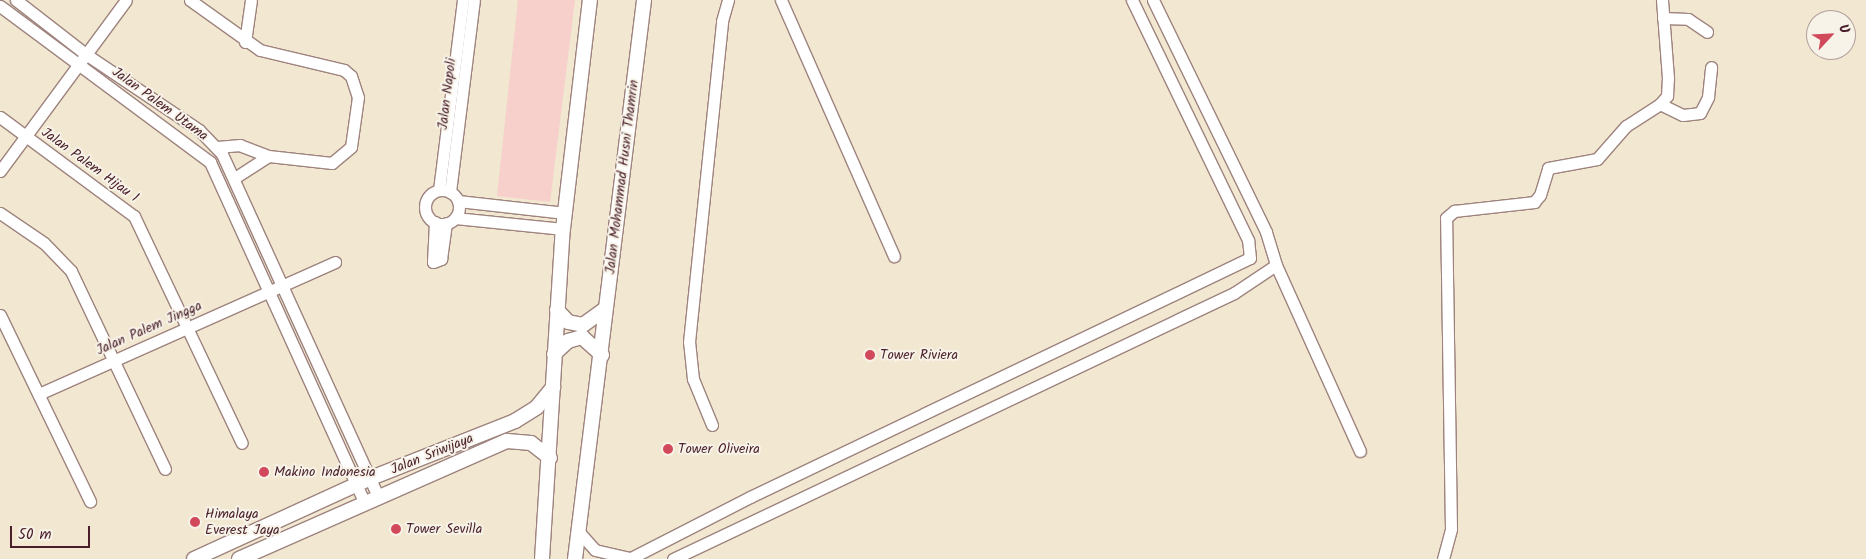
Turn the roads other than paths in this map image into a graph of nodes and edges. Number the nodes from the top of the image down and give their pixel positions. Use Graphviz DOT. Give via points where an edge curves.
graph roads {
  1 [pos="16,0"];
  2 [pos="126,0"];
  3 [pos="190,0"];
  4 [pos="251,0"];
  5 [pos="463,0"];
  6 [pos="474,0"];
  7 [pos="590,0"];
  8 [pos="644,0"];
  9 [pos="728,0"];
  10 [pos="781,0"];
  11 [pos="1132,0"];
  12 [pos="1153,0"];
  13 [pos="1662,0"];
  14 [pos="0,6"];
  15 [pos="1663,18"];
  16 [pos="1707,32"];
  17 [pos="245,42"];
  18 [pos="87,55"];
  19 [pos="79,64"];
  20 [pos="1711,66"];
  21 [pos="1660,104"];
  22 [pos="0,118"];
  23 [pos="25,137"];
  24 [pos="217,147"];
  25 [pos="268,156"];
  26 [pos="0,171"];
  27 [pos="236,177"];
  28 [pos="449,194"];
  29 [pos="0,213"];
  30 [pos="565,213"];
  31 [pos="445,221"];
  32 [pos="563,229"];
  33 [pos="894,256"];
  34 [pos="335,262"];
  35 [pos="1276,265"];
  36 [pos="283,285"];
  37 [pos="269,291"];
  38 [pos="605,309"];
  39 [pos="557,310"];
  40 [pos="0,315"];
  41 [pos="188,327"];
  42 [pos="554,354"];
  43 [pos="602,355"];
  44 [pos="117,360"];
  45 [pos="553,387"];
  46 [pos="41,393"];
  47 [pos="950,402"];
  48 [pos="959,423"];
  49 [pos="712,425"];
  50 [pos="242,443"];
  51 [pos="1360,451"];
  52 [pos="550,458"];
  53 [pos="165,470"];
  54 [pos="368,473"];
  55 [pos="354,480"];
  56 [pos="378,496"];
  57 [pos="90,501"];
  58 [pos="364,502"];
  59 [pos="578,531"];
  60 [pos="194,559"];
  61 [pos="239,559"];
  62 [pos="542,559"];
  63 [pos="575,559"];
  64 [pos="672,559"];
  65 [pos="1443,559"];
  1 -- 18 [label="street, Jalan Palem Utama"];
  2 -- 18 [label="street"];
  3 -- 17 [label="street"];
  4 -- 17 [label="street"];
  5 -- 28 [label="street, Jalan Napoli"];
  6 -- 28 [label="street, Jalan Napoli"];
  7 -- 30 [label="street"];
  8 -- 38 [label="street, Jalan Mohammad Husni Thamrin"];
  9 -- 49 [label="street" via="721,31 689,342 693,379"];
  10 -- 33 [label="street"];
  11 -- 47 [label="street" via="1248,240 1251,256"];
  12 -- 35 [label="street" via="1266,232"];
  13 -- 15 [label="street"];
  14 -- 19 [label="street, Jalan Palem Utama"];
  15 -- 16 [label="street" via="1688,19"];
  15 -- 21 [label="street" via="1668,86"];
  17 -- 25 [label="street" via="274,54 344,70 358,97 356,129 342,159 328,164"];
  18 -- 19 [label="street"];
  18 -- 24 [label="street, Jalan Palem Utama"];
  19 -- 23 [label="street"];
  19 -- 37 [label="street, Jalan Palem Utama" via="207,157"];
  20 -- 21 [label="street" via="1708,96 1700,113 1683,115"];
  21 -- 65 [label="street" via="1626,126 1597,159 1548,168 1540,195 1534,202 1458,210 1448,215 1444,234 1451,529"];
  22 -- 23 [label="street, Jalan Palem Hijau 1"];
  23 -- 26 [label="street"];
  23 -- 41 [label="street, Jalan Palem Hijau 1" via="134,216"];
  24 -- 25 [label="street" via="240,145"];
  24 -- 27 [label="street, Jalan Palem Utama"];
  25 -- 27 [label="street"];
  27 -- 36 [label="street, Jalan Palem Utama"];
  28 -- 30 [label="street"];
  28 -- 31 [label="street, Jalan Napoli"];
  28 -- 31 [label="street, Jalan Napoli" via="426,203 427,214"];
  29 -- 44 [label="street" via="63,260"];
  30 -- 32 [label="street"];
  31 -- 32 [label="street"];
  32 -- 39 [label="street"];
  34 -- 36 [label="street"];
  35 -- 48 [label="street" via="1234,293"];
  35 -- 51 [label="street"];
  36 -- 37 [label="street"];
  36 -- 54 [label="street, Jalan Palem Utama"];
  37 -- 41 [label="street, Jalan Palem Jingga"];
  37 -- 55 [label="street, Jalan Palem Utama"];
  38 -- 39 [label="street" via="583,325 568,322"];
  38 -- 43 [label="street, Jalan Mohammad Husni Thamrin"];
  39 -- 42 [label="street"];
  40 -- 46 [label="street"];
  41 -- 44 [label="street, Jalan Palem Jingga"];
  41 -- 50 [label="street, Jalan Palem Hijau 1"];
  42 -- 43 [label="street" via="568,341 582,337"];
  42 -- 45 [label="street"];
  43 -- 59 [label="street, Jalan Mohammad Husni Thamrin"];
  44 -- 46 [label="street, Jalan Palem Jingga"];
  44 -- 53 [label="street"];
  45 -- 52 [label="street"];
  45 -- 54 [label="street, Jalan Sriwijaya" via="537,407 515,420"];
  46 -- 57 [label="street"];
  47 -- 48 [label="street"];
  47 -- 59 [label="street" via="631,558 595,550"];
  48 -- 64 [label="street"];
  52 -- 56 [label="street, Jalan Sriwijaya" via="531,443 507,441"];
  52 -- 62 [label="street"];
  54 -- 55 [label="street, Jalan Sriwijaya"];
  54 -- 56 [label="street, Jalan Palem Utama"];
  55 -- 58 [label="street, Jalan Palem Utama"];
  55 -- 60 [label="street, Jalan Sriwijaya"];
  56 -- 58 [label="street, Jalan Sriwijaya"];
  58 -- 61 [label="street, Jalan Sriwijaya"];
  59 -- 63 [label="street, Jalan Mohammad Husni Thamrin"];
}
